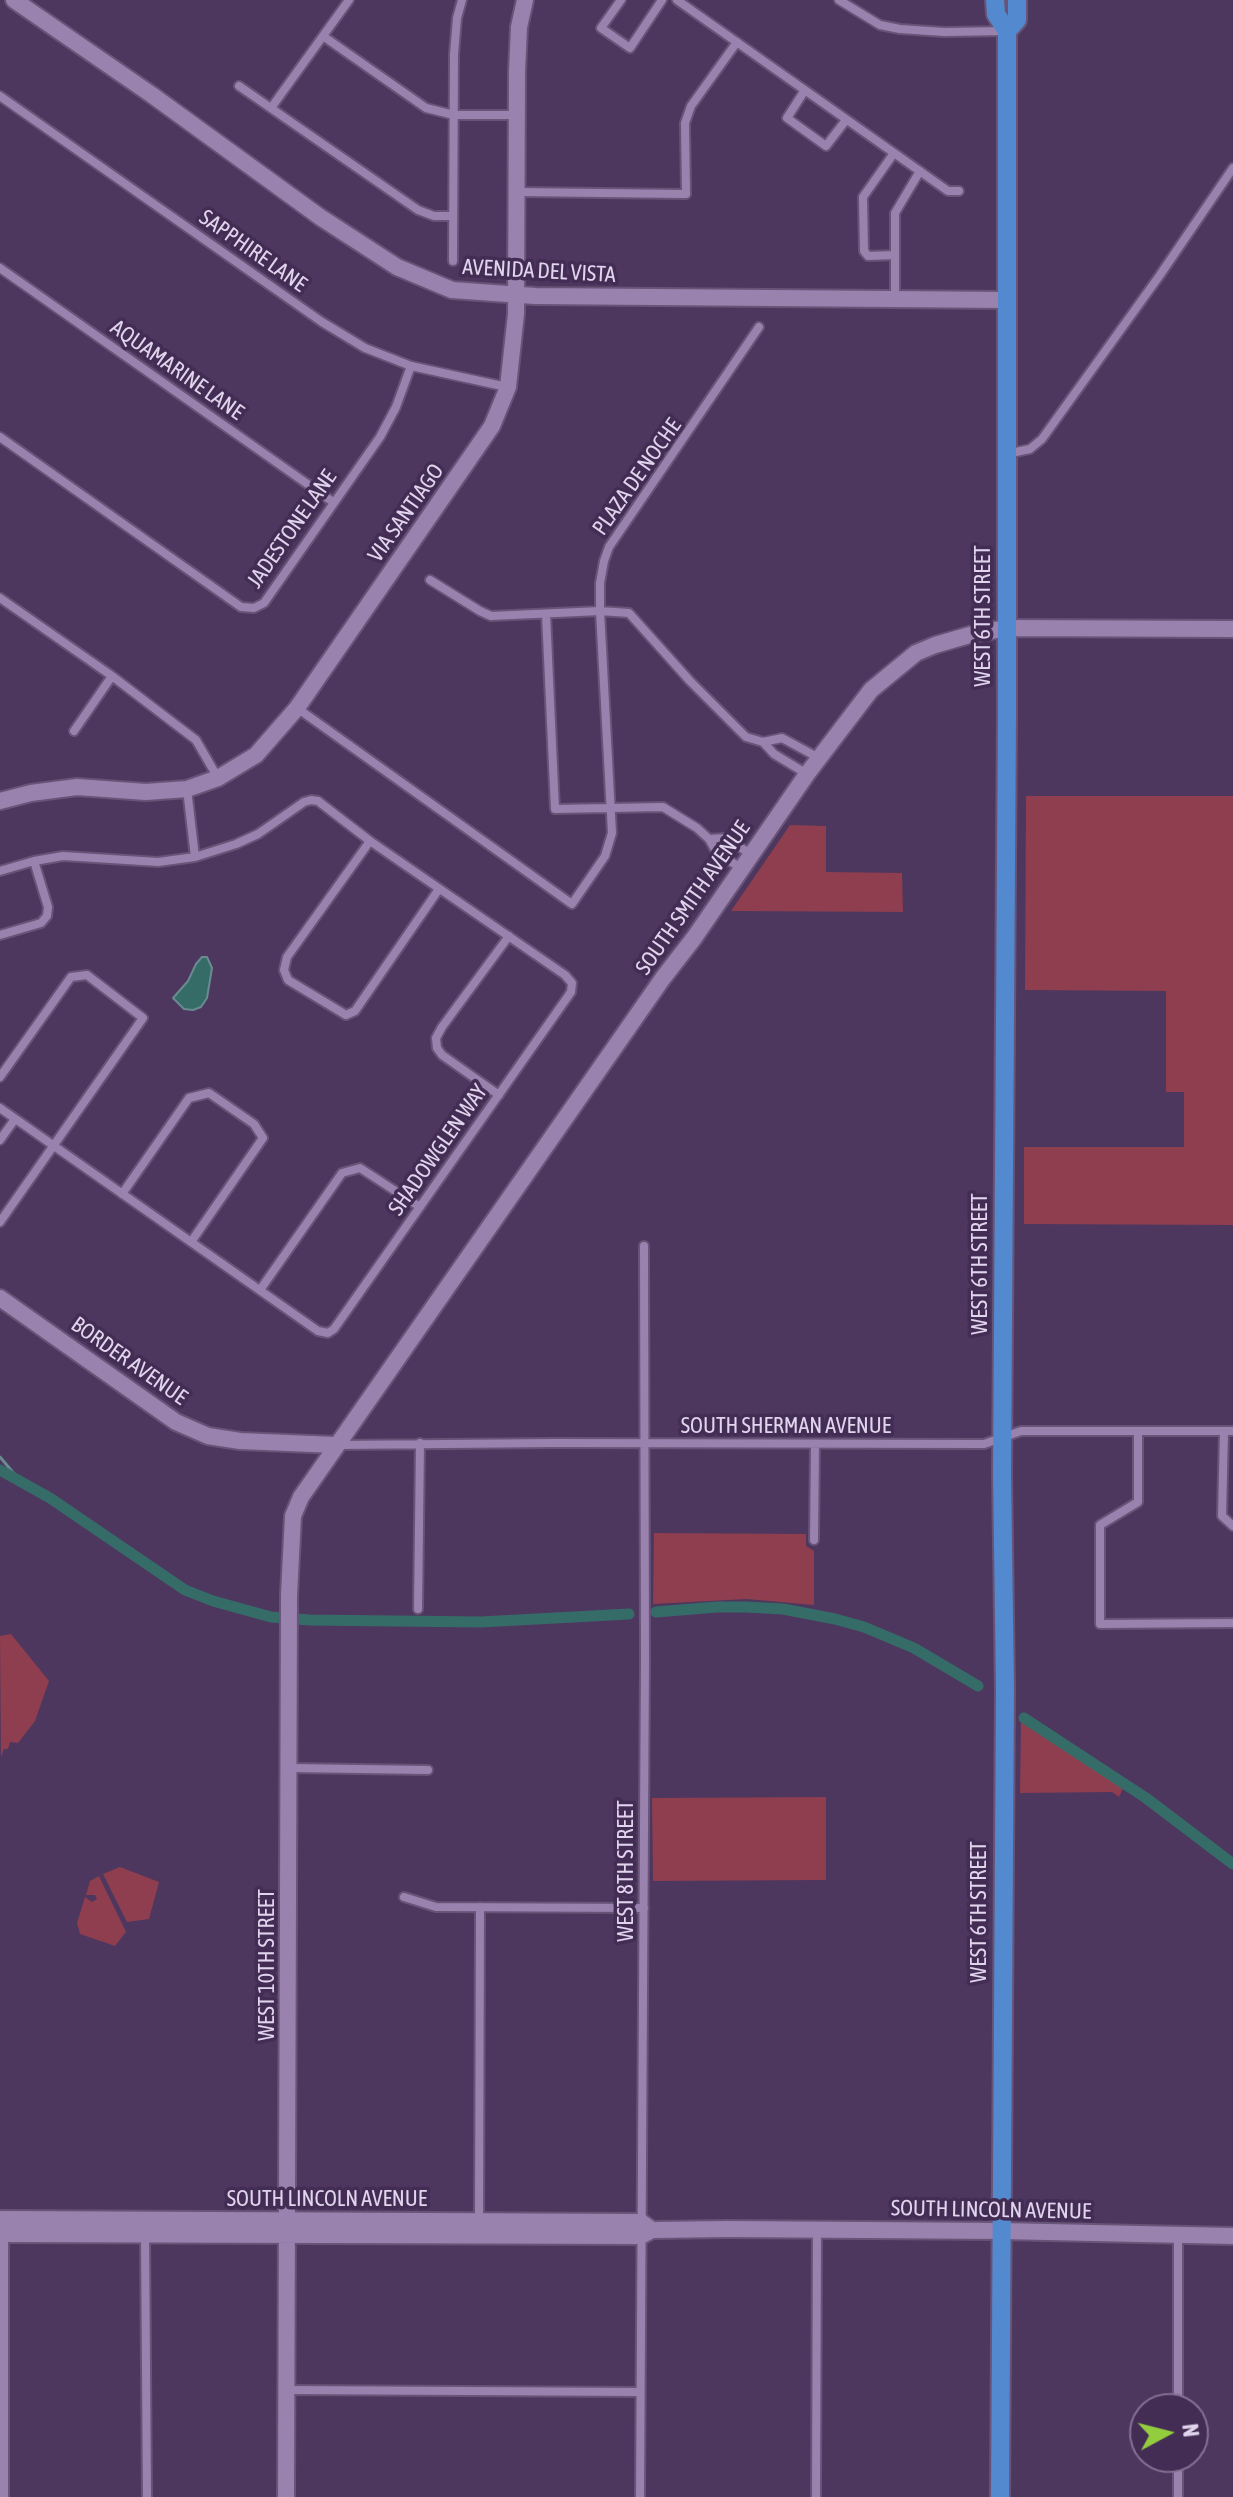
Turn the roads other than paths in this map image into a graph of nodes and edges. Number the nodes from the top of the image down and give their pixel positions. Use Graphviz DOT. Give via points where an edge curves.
graph roads {
  1 [pos="14,0"];
  2 [pos="349,0"];
  3 [pos="462,0"];
  4 [pos="525,0"];
  5 [pos="621,0"];
  6 [pos="662,0"];
  7 [pos="677,0"];
  8 [pos="839,0"];
  9 [pos="995,0"];
  10 [pos="1017,0"];
  11 [pos="1007,31"];
  12 [pos="323,36"];
  13 [pos="737,42"];
  14 [pos="239,86"];
  15 [pos="805,90"];
  16 [pos="0,96"];
  17 [pos="271,108"];
  18 [pos="454,115"];
  19 [pos="516,115"];
  20 [pos="846,120"];
  21 [pos="894,153"];
  22 [pos="1233,168"];
  23 [pos="920,171"];
  24 [pos="959,191"];
  25 [pos="516,192"];
  26 [pos="453,216"];
  27 [pos="895,255"];
  28 [pos="453,261"];
  29 [pos="0,268"];
  30 [pos="516,295"];
  31 [pos="895,299"];
  32 [pos="1007,300"];
  33 [pos="759,327"];
  34 [pos="411,366"];
  35 [pos="508,387"];
  36 [pos="0,437"];
  37 [pos="1006,454"];
  38 [pos="333,502"];
  39 [pos="430,580"];
  40 [pos="0,598"];
  41 [pos="600,611"];
  42 [pos="546,614"];
  43 [pos="1007,628"];
  44 [pos="1233,629"];
  45 [pos="112,676"];
  46 [pos="297,708"];
  47 [pos="74,731"];
  48 [pos="763,742"];
  49 [pos="819,758"];
  50 [pos="807,774"];
  51 [pos="218,778"];
  52 [pos="187,789"];
  53 [pos="0,801"];
  54 [pos="611,808"];
  55 [pos="709,839"];
  56 [pos="370,841"];
  57 [pos="195,857"];
  58 [pos="34,861"];
  59 [pos="746,861"];
  60 [pos="0,871"];
  61 [pos="439,889"];
  62 [pos="0,935"];
  63 [pos="509,936"];
  64 [pos="0,1077"];
  65 [pos="499,1095"];
  66 [pos="0,1108"];
  67 [pos="15,1119"];
  68 [pos="0,1140"];
  69 [pos="54,1146"];
  70 [pos="122,1194"];
  71 [pos="420,1207"];
  72 [pos="0,1222"];
  73 [pos="191,1242"];
  74 [pos="644,1246"];
  75 [pos="260,1290"];
  76 [pos="0,1298"];
  77 [pos="1138,1431"];
  78 [pos="1229,1431"];
  79 [pos="1003,1437"];
  80 [pos="420,1443"];
  81 [pos="645,1443"];
  82 [pos="815,1444"];
  83 [pos="336,1445"];
  84 [pos="1233,1526"];
  85 [pos="814,1540"];
  86 [pos="418,1609"];
  87 [pos="1233,1623"];
  88 [pos="290,1768"];
  89 [pos="428,1770"];
  90 [pos="404,1897"];
  91 [pos="480,1907"];
  92 [pos="644,1908"];
  93 [pos="1,2229"];
  94 [pos="288,2229"];
  95 [pos="479,2229"];
  96 [pos="645,2229"];
  97 [pos="817,2230"];
  98 [pos="1001,2231"];
  99 [pos="145,2234"];
  100 [pos="1178,2236"];
  101 [pos="1233,2236"];
  102 [pos="287,2390"];
  103 [pos="640,2392"];
  104 [pos="1178,2393"];
  105 [pos="1178,2473"];
  106 [pos="4,2497"];
  107 [pos="147,2497"];
  108 [pos="286,2497"];
  109 [pos="640,2497"];
  110 [pos="816,2497"];
  111 [pos="1000,2497"];
  112 [pos="1178,2497"];
  1 -- 30 [label="main road, AVENIDA DEL VISTA" via="397,267 452,290"];
  2 -- 12 [label="street"];
  3 -- 18 [label="street" via="454,54"];
  4 -- 19 [label="main road, VIA SANTIAGO"];
  5 -- 6 [label="street" via="601,28 630,48"];
  7 -- 13 [label="street"];
  8 -- 11 [label="street" via="880,25 900,29"];
  9 -- 11 [label="main road, WEST 6TH STREET" via="996,14"];
  10 -- 11 [label="main road, WEST 6TH STREET" via="1017,20"];
  11 -- 32 [label="main road, WEST 6TH STREET"];
  12 -- 17 [label="street"];
  12 -- 18 [label="street" via="426,108"];
  13 -- 15 [label="street"];
  13 -- 25 [label="street" via="691,106 685,123 686,194"];
  14 -- 17 [label="street"];
  15 -- 20 [label="street"];
  15 -- 20 [label="street" via="787,118 826,146"];
  16 -- 34 [label="street, SAPPHIRE LANE" via="322,322 365,348"];
  17 -- 26 [label="street" via="418,210"];
  18 -- 19 [label="street"];
  18 -- 26 [label="street"];
  19 -- 25 [label="main road, VIA SANTIAGO"];
  20 -- 21 [label="street"];
  21 -- 23 [label="street"];
  21 -- 27 [label="street" via="863,197 864,251 868,256"];
  22 -- 37 [label="street" via="1042,439 1030,449"];
  23 -- 24 [label="street" via="948,191"];
  23 -- 27 [label="street" via="895,213"];
  25 -- 30 [label="main road, VIA SANTIAGO"];
  26 -- 28 [label="street"];
  27 -- 31 [label="street"];
  29 -- 38 [label="street, AQUAMARINE LANE"];
  30 -- 31 [label="main road, AVENIDA DEL VISTA"];
  30 -- 35 [label="main road, VIA SANTIAGO"];
  31 -- 32 [label="main road, AVENIDA DEL VISTA"];
  32 -- 37 [label="main road, WEST 6TH STREET"];
  33 -- 41 [label="street, PLAZA DE NOCHE" via="609,547"];
  34 -- 35 [label="street, SAPPHIRE LANE"];
  34 -- 38 [label="street, JADESTONE LANE" via="380,437"];
  35 -- 46 [label="main road, VIA SANTIAGO" via="492,426"];
  36 -- 38 [label="street, JADESTONE LANE" via="241,607 264,603"];
  37 -- 43 [label="main road, WEST 6TH STREET"];
  39 -- 42 [label="street" via="491,616"];
  40 -- 45 [label="street"];
  41 -- 42 [label="street"];
  41 -- 48 [label="street" via="629,613 746,737"];
  41 -- 54 [label="street, PLAZA DE NOCHE"];
  42 -- 54 [label="street" via="555,809"];
  43 -- 44 [label="main road, SOUTH SMITH AVENUE"];
  43 -- 49 [label="main road, SOUTH SMITH AVENUE" via="955,638 916,653 871,690"];
  43 -- 79 [label="main road, WEST 6TH STREET"];
  45 -- 47 [label="street"];
  45 -- 51 [label="street" via="196,740"];
  46 -- 51 [label="main road, VIA SANTIAGO" via="256,755"];
  46 -- 54 [label="street, PLAZA DE NOCHE" via="572,904 605,856 612,833"];
  48 -- 49 [label="street" via="782,738"];
  48 -- 50 [label="street"];
  49 -- 50 [label="main road, SOUTH SMITH AVENUE"];
  50 -- 59 [label="main road, SOUTH SMITH AVENUE"];
  51 -- 52 [label="main road, VIA SANTIAGO"];
  52 -- 53 [label="main road, VIA SANTIAGO" via="77,787"];
  52 -- 57 [label="street"];
  54 -- 55 [label="street" via="663,807"];
  55 -- 59 [label="street" via="717,853"];
  55 -- 59 [label="street" via="725,838"];
  56 -- 57 [label="street" via="311,800 258,834"];
  56 -- 61 [label="street"];
  56 -- 61 [label="street" via="287,957 288,980 346,1015 355,1011"];
  57 -- 58 [label="street" via="158,862 63,856"];
  58 -- 60 [label="street"];
  58 -- 62 [label="street" via="47,916 41,923"];
  59 -- 83 [label="main road, SOUTH SMITH AVENUE"];
  61 -- 63 [label="street"];
  63 -- 65 [label="street, SHADOWGLEN WAY" via="572,983 571,992"];
  63 -- 65 [label="street" via="436,1038 442,1055"];
  64 -- 69 [label="street" via="71,977 87,975 143,1018"];
  65 -- 71 [label="street, SHADOWGLEN WAY"];
  66 -- 67 [label="street"];
  67 -- 68 [label="street"];
  67 -- 69 [label="street"];
  69 -- 70 [label="street"];
  69 -- 72 [label="street"];
  70 -- 73 [label="street"];
  70 -- 73 [label="street" via="189,1098 209,1093 254,1124 263,1138"];
  71 -- 75 [label="street" via="360,1168 342,1173"];
  71 -- 75 [label="street, SHADOWGLEN WAY" via="328,1333"];
  73 -- 75 [label="street"];
  74 -- 81 [label="street, WEST 8TH STREET"];
  76 -- 83 [label="main road, BORDER AVENUE" via="176,1422 208,1436"];
  77 -- 78 [label="street, SOUTH SHERMAN AVENUE"];
  77 -- 79 [label="street, SOUTH SHERMAN AVENUE" via="1021,1431"];
  77 -- 87 [label="street" via="1138,1502 1100,1525 1100,1624"];
  78 -- 84 [label="street" via="1222,1516"];
  79 -- 82 [label="street, SOUTH SHERMAN AVENUE" via="984,1444"];
  79 -- 98 [label="main road, WEST 6TH STREET"];
  80 -- 81 [label="street, SOUTH SHERMAN AVENUE"];
  80 -- 83 [label="street, SOUTH SHERMAN AVENUE"];
  80 -- 86 [label="street"];
  81 -- 82 [label="street, SOUTH SHERMAN AVENUE"];
  81 -- 92 [label="street, WEST 8TH STREET"];
  82 -- 85 [label="street"];
  83 -- 88 [label="main road, WEST 10TH STREET" via="293,1516"];
  88 -- 89 [label="street"];
  88 -- 94 [label="main road, WEST 10TH STREET"];
  90 -- 91 [label="street" via="436,1907"];
  91 -- 92 [label="street"];
  91 -- 95 [label="street"];
  92 -- 96 [label="street, WEST 8TH STREET"];
  93 -- 94 [label="main road, SOUTH LINCOLN AVENUE"];
  93 -- 99 [label="main road, SOUTH LINCOLN AVENUE"];
  93 -- 106 [label="street"];
  94 -- 95 [label="main road, SOUTH LINCOLN AVENUE"];
  94 -- 99 [label="main road, SOUTH LINCOLN AVENUE"];
  94 -- 102 [label="main road, WEST 10TH STREET"];
  95 -- 96 [label="main road, SOUTH LINCOLN AVENUE"];
  96 -- 97 [label="main road, SOUTH LINCOLN AVENUE"];
  96 -- 103 [label="street, WEST 8TH STREET"];
  97 -- 98 [label="main road, SOUTH LINCOLN AVENUE"];
  97 -- 110 [label="street"];
  98 -- 100 [label="main road, SOUTH LINCOLN AVENUE"];
  98 -- 111 [label="main road, WEST 6TH STREET"];
  99 -- 107 [label="street"];
  100 -- 101 [label="main road, SOUTH LINCOLN AVENUE"];
  100 -- 104 [label="street"];
  102 -- 103 [label="street"];
  102 -- 108 [label="main road, WEST 10TH STREET"];
  103 -- 109 [label="street, WEST 8TH STREET"];
  105 -- 112 [label="street"];
}
